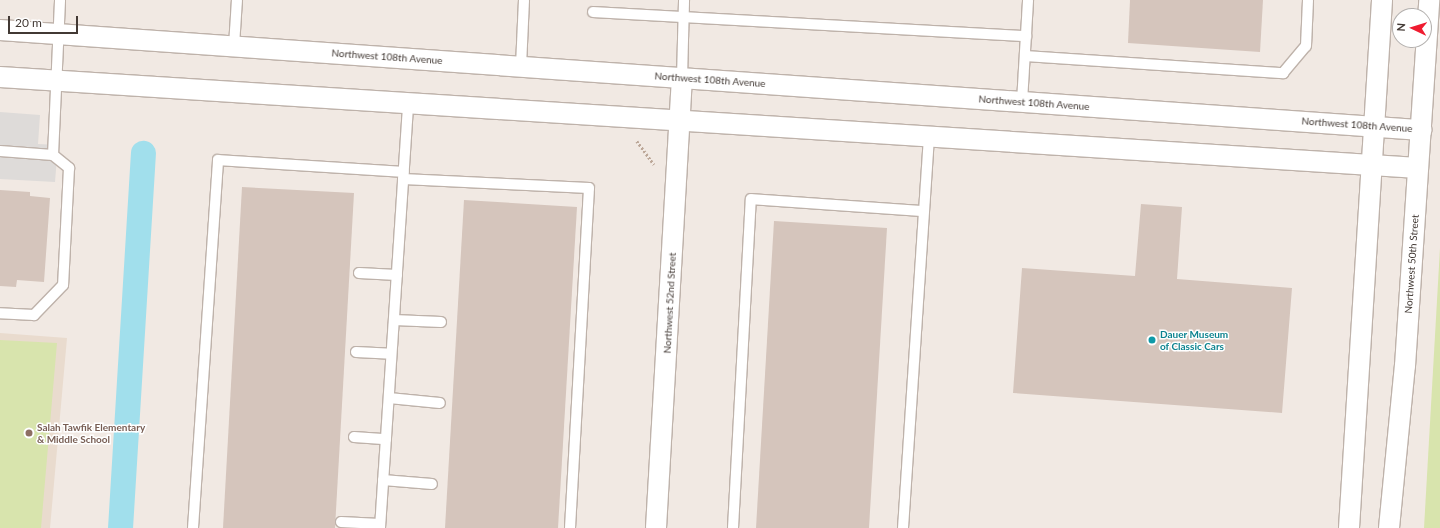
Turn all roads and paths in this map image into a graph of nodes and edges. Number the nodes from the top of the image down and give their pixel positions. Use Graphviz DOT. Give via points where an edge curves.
graph roads {
  1 [pos="60,0"];
  2 [pos="237,0"];
  3 [pos="524,0"];
  4 [pos="684,0"];
  5 [pos="1028,0"];
  6 [pos="1308,0"];
  7 [pos="1382,0"];
  8 [pos="1430,0"];
  9 [pos="593,12"];
  10 [pos="683,17"];
  11 [pos="0,30"];
  12 [pos="59,33"];
  13 [pos="1026,36"];
  14 [pos="234,46"];
  15 [pos="1025,56"];
  16 [pos="521,66"];
  17 [pos="0,77"];
  18 [pos="682,78"];
  19 [pos="58,81"];
  20 [pos="1022,102"];
  21 [pos="408,104"];
  22 [pos="681,122"];
  23 [pos="1374,127"];
  24 [pos="1421,130"];
  25 [pos="929,138"];
  26 [pos="0,151"];
  27 [pos="53,154"];
  28 [pos="1372,166"];
  29 [pos="1418,168"];
  30 [pos="404,176"];
  31 [pos="924,211"];
  32 [pos="359,273"];
  33 [pos="397,275"];
  34 [pos="0,313"];
  35 [pos="394,320"];
  36 [pos="441,322"];
  37 [pos="356,352"];
  38 [pos="391,354"];
  39 [pos="389,398"];
  40 [pos="440,403"];
  41 [pos="354,437"];
  42 [pos="386,440"];
  43 [pos="383,480"];
  44 [pos="432,484"];
  45 [pos="341,522"];
  46 [pos="380,526"];
  47 [pos="193,528"];
  48 [pos="570,528"];
  49 [pos="656,528"];
  50 [pos="733,528"];
  51 [pos="903,528"];
  52 [pos="1349,528"];
  53 [pos="1389,528"];
  1 -- 12 [label="lane"];
  2 -- 14 [label="lane"];
  3 -- 16 [label="lane"];
  4 -- 10 [label="lane"];
  5 -- 13 [label="lane"];
  6 -- 15 [label="lane" via="1306,46 1283,73"];
  7 -- 23 [label="street"];
  8 -- 24 [label="street, Northwest 50th Street"];
  9 -- 10 [label="lane"];
  10 -- 13 [label="lane"];
  10 -- 18 [label="lane"];
  11 -- 12 [label="street, Northwest 108th Avenue"];
  12 -- 14 [label="street, Northwest 108th Avenue"];
  12 -- 19 [label="lane"];
  13 -- 15 [label="lane"];
  14 -- 16 [label="street, Northwest 108th Avenue"];
  15 -- 20 [label="lane"];
  16 -- 18 [label="street, Northwest 108th Avenue"];
  17 -- 19 [label="street"];
  18 -- 20 [label="street, Northwest 108th Avenue"];
  18 -- 22 [label="street, Northwest 52nd Street"];
  19 -- 21 [label="street"];
  19 -- 27 [label="lane"];
  20 -- 23 [label="street, Northwest 108th Avenue"];
  21 -- 22 [label="street"];
  21 -- 30 [label="lane"];
  22 -- 25 [label="street"];
  22 -- 49 [label="street, Northwest 52nd Street"];
  23 -- 24 [label="street, Northwest 108th Avenue"];
  23 -- 28 [label="street"];
  24 -- 29 [label="street, Northwest 50th Street"];
  25 -- 28 [label="street"];
  25 -- 31 [label="lane"];
  26 -- 27 [label="lane"];
  27 -- 34 [label="lane" via="69,168 64,284 34,315"];
  28 -- 29 [label="street"];
  28 -- 52 [label="street"];
  29 -- 53 [label="street, Northwest 50th Street" via="1405,366"];
  30 -- 33 [label="lane"];
  30 -- 47 [label="lane" via="218,160"];
  30 -- 48 [label="lane" via="589,188"];
  31 -- 50 [label="lane" via="751,199"];
  31 -- 51 [label="lane"];
  32 -- 33 [label="lane"];
  33 -- 35 [label="lane"];
  35 -- 36 [label="lane"];
  35 -- 38 [label="lane"];
  37 -- 38 [label="lane"];
  38 -- 39 [label="lane"];
  39 -- 40 [label="lane"];
  39 -- 42 [label="lane"];
  41 -- 42 [label="lane"];
  42 -- 43 [label="lane"];
  43 -- 44 [label="lane"];
  43 -- 46 [label="lane"];
  45 -- 46 [label="lane"];
}
